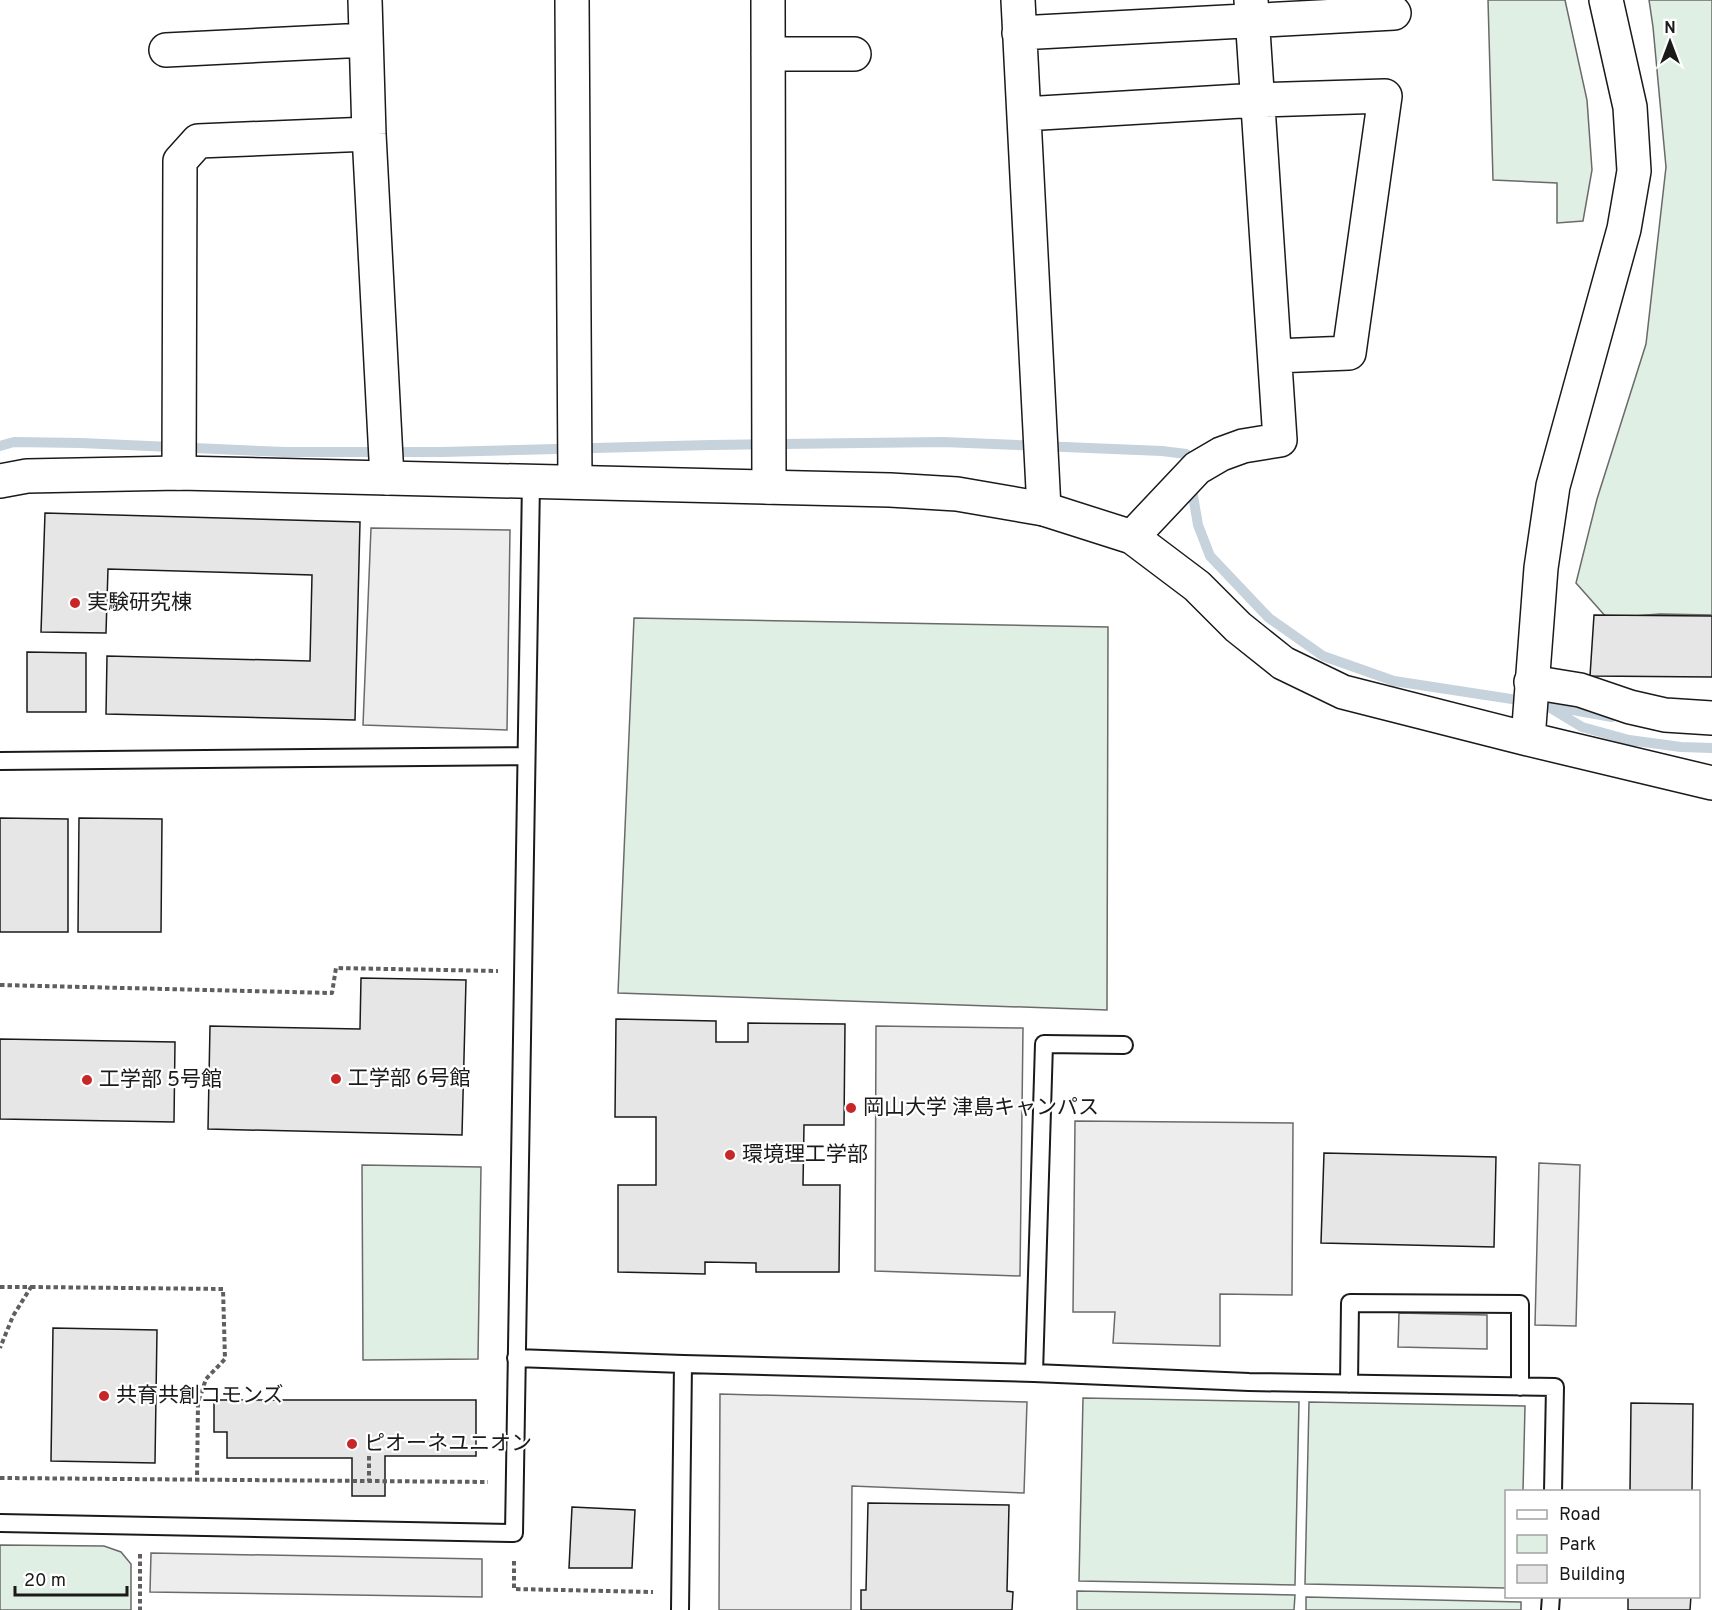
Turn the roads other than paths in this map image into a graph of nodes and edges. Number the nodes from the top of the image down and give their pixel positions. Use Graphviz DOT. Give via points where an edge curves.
graph roads {
  1 [pos="364,0"];
  2 [pos="572,0"];
  3 [pos="768,0"];
  4 [pos="1018,0"];
  5 [pos="1606,0"];
  6 [pos="1252,10"];
  7 [pos="1394,13"];
  8 [pos="1019,33"];
  9 [pos="366,40"];
  10 [pos="166,50"];
  11 [pos="768,54"];
  12 [pos="854,54"];
  13 [pos="1258,100"];
  14 [pos="1024,114"];
  15 [pos="369,134"];
  16 [pos="1275,356"];
  17 [pos="179,456"];
  18 [pos="386,460"];
  19 [pos="575,461"];
  20 [pos="0,481"];
  21 [pos="531,482"];
  22 [pos="769,487"];
  23 [pos="1044,509"];
  24 [pos="1132,537"];
  25 [pos="1530,705"];
  26 [pos="1712,718"];
  27 [pos="526,756"];
  28 [pos="0,761"];
  29 [pos="1712,783"];
  30 [pos="1124,1046"];
  31 [pos="516,1358"];
  32 [pos="683,1364"];
  33 [pos="1034,1373"];
  34 [pos="1349,1384"];
  35 [pos="1520,1387"];
  36 [pos="1553,1490"];
  37 [pos="0,1523"];
  38 [pos="680,1602"];
  1 -- 9 [label="street"];
  2 -- 19 [label="street"];
  3 -- 11 [label="street"];
  4 -- 8 [label="street"];
  5 -- 25 [label="street" via="1630,107 1634,171 1624,230 1553,486 1540,568"];
  6 -- 7 [label="street"];
  6 -- 8 [label="street"];
  6 -- 13 [label="street"];
  8 -- 14 [label="street"];
  9 -- 10 [label="street"];
  9 -- 15 [label="street"];
  11 -- 12 [label="street"];
  11 -- 22 [label="street"];
  13 -- 14 [label="street"];
  13 -- 16 [label="street"];
  13 -- 16 [label="street" via="1385,96 1348,353"];
  14 -- 23 [label="street"];
  15 -- 17 [label="street" via="198,141 180,161"];
  15 -- 18 [label="street"];
  16 -- 24 [label="street" via="1280,440 1221,454 1189,477"];
  17 -- 18 [label="street"];
  17 -- 20 [label="street"];
  18 -- 21 [label="street"];
  19 -- 21 [label="street"];
  19 -- 22 [label="street"];
  21 -- 27 [label="lane"];
  22 -- 23 [label="street" via="957,494"];
  23 -- 24 [label="street"];
  24 -- 25 [label="street" via="1197,586 1238,627 1283,663 1343,692"];
  25 -- 26 [label="street" via="1580,690 1665,715"];
  25 -- 29 [label="street"];
  27 -- 28 [label="lane"];
  27 -- 31 [label="lane"];
  30 -- 33 [label="lane" via="1044,1044"];
  31 -- 32 [label="lane"];
  31 -- 37 [label="lane" via="514,1533"];
  32 -- 33 [label="lane"];
  32 -- 38 [label="lane"];
  33 -- 34 [label="lane"];
  34 -- 35 [label="lane"];
  34 -- 35 [label="lane" via="1350,1304 1521,1304"];
  35 -- 36 [label="lane" via="1555,1387"];
}
